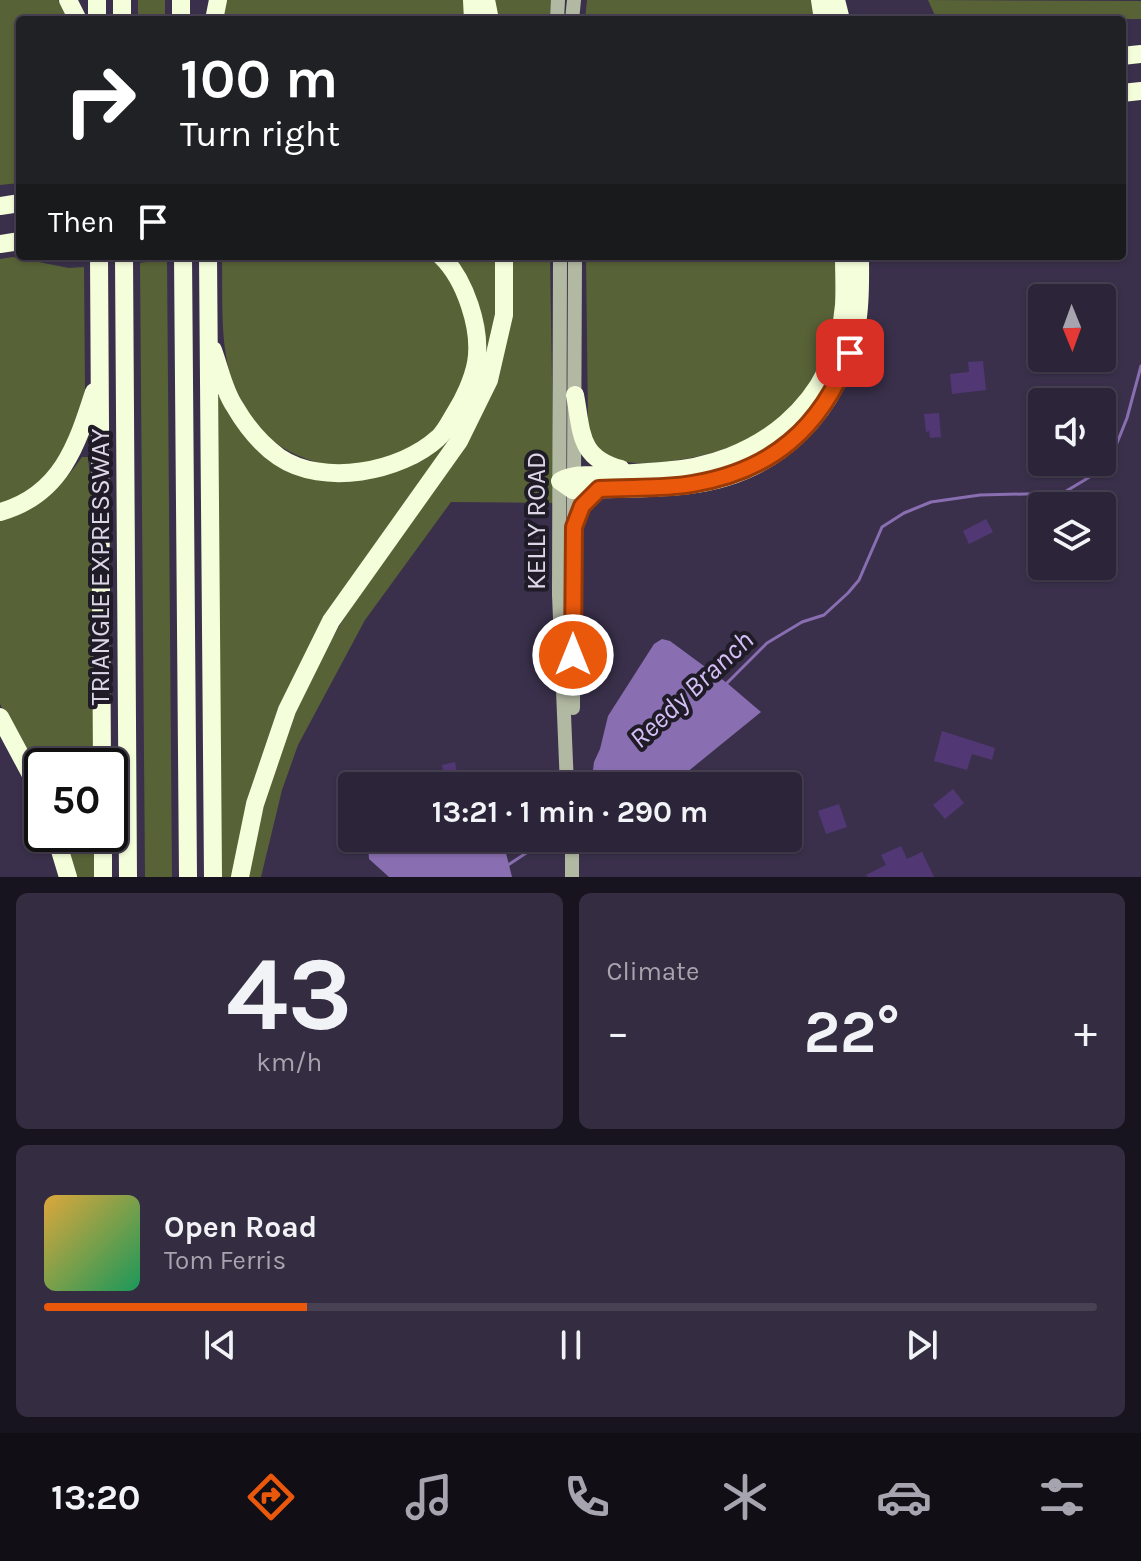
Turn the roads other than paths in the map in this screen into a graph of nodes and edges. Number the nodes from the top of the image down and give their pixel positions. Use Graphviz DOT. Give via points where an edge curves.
graph roads {
  1 [pos="183,260"];
  2 [pos="208,260"];
  3 [pos="444,260"];
  4 [pos="504,260"];
  5 [pos="560,260"];
  6 [pos="575,260"];
  7 [pos="844,260"];
  8 [pos="860,260"];
  9 [pos="124,261"];
  10 [pos="99,263"];
  11 [pos="209,336"];
  12 [pos="99,373"];
  13 [pos="575,395"];
  14 [pos="632,472"];
  15 [pos="569,482"];
  16 [pos="599,489"];
  17 [pos="0,512"];
  18 [pos="574,527"];
  19 [pos="0,717"];
  20 [pos="102,748"];
  21 [pos="24,762"];
  22 [pos="566,772"];
  23 [pos="574,772"];
  24 [pos="60,852"];
  25 [pos="103,852"];
  26 [pos="572,852"];
  27 [pos="68,877"];
  28 [pos="103,877"];
  29 [pos="128,877"];
  30 [pos="188,877"];
  31 [pos="213,877"];
  32 [pos="240,877"];
  33 [pos="572,877"];
  1 -- 30 [label="highway"];
  2 -- 11 [label="highway"];
  3 -- 11 [label="highway" via="463,286 474,320 476,361 462,401 440,437 406,461 356,473 319,473 281,458 234,407"];
  4 -- 32 [label="highway" via="504,315 489,380 459,441 331,621 271,753"];
  5 -- 15 [label="main road, KELLY ROAD"];
  6 -- 13 [label="main road, KELLY ROAD"];
  7 -- 14 [label="highway" via="844,305 834,349 818,386 791,419 765,441 718,462"];
  8 -- 16 [label="highway" via="850,353 826,403 796,439 732,475 690,485"];
  9 -- 29 [label="highway, TRIANGLE EXPRESSWAY"];
  10 -- 12 [label="highway"];
  11 -- 31 [label="highway"];
  12 -- 17 [label="highway" via="84,429 63,468 25,502"];
  12 -- 20 [label="highway"];
  13 -- 14 [label="highway" via="582,439 590,453"];
  13 -- 15 [label="main road, KELLY ROAD"];
  14 -- 15 [label="highway"];
  15 -- 16 [label="highway"];
  15 -- 18 [label="main road, KELLY ROAD"];
  15 -- 22 [label="main road, KELLY ROAD" via="559,595"];
  16 -- 18 [label="highway" via="582,506"];
  18 -- 23 [label="main road, KELLY ROAD"];
  19 -- 21 [label="highway"];
  24 -- 27 [label="highway"];
  25 -- 28 [label="highway"];
  26 -- 33 [label="main road"];
}
